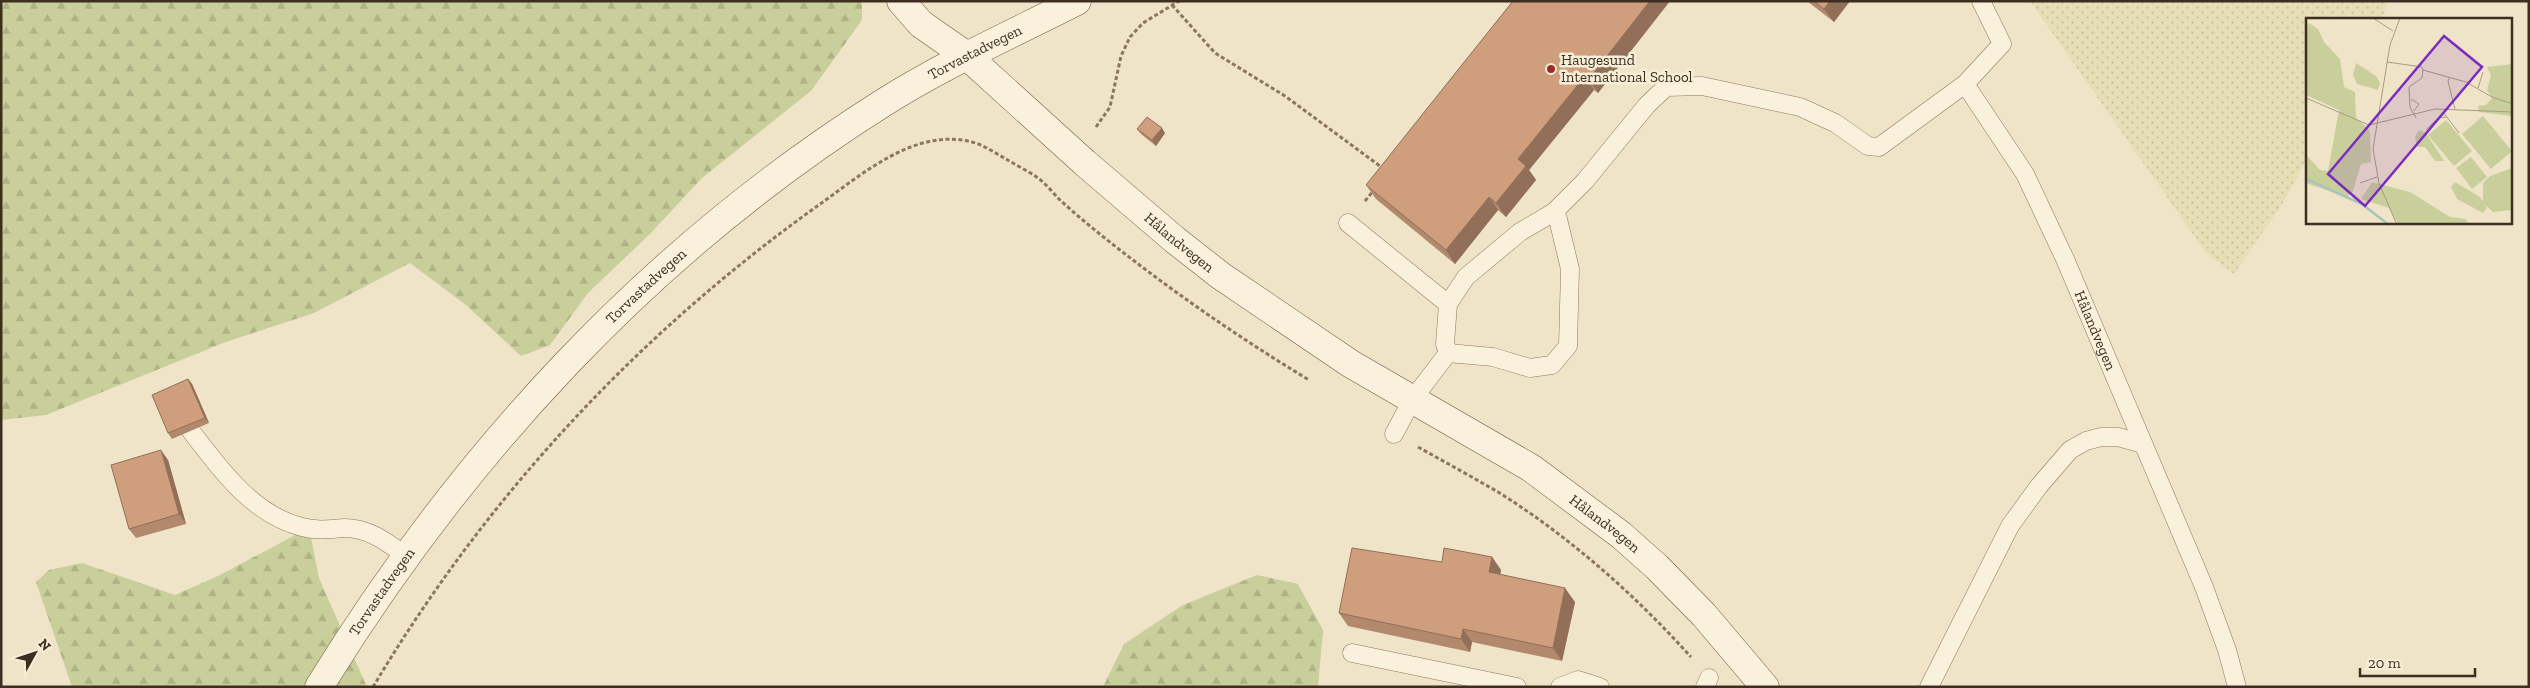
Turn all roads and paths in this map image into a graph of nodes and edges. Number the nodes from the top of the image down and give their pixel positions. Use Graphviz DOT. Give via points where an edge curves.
graph roads {
  1 [pos="901,1"];
  2 [pos="1077,1"];
  3 [pos="1179,1"];
  4 [pos="1981,1"];
  5 [pos="1172,4"];
  6 [pos="967,56"];
  7 [pos="1965,84"];
  8 [pos="1075,155"];
  9 [pos="1388,173"];
  10 [pos="1377,187"];
  11 [pos="1554,212"];
  12 [pos="1348,223"];
  13 [pos="1448,304"];
  14 [pos="1448,353"];
  15 [pos="1412,400"];
  16 [pos="191,431"];
  17 [pos="1394,434"];
  18 [pos="2143,444"];
  19 [pos="406,556"];
  20 [pos="1352,653"];
  21 [pos="1707,682"];
  22 [pos="319,687"];
  23 [pos="373,687"];
  24 [pos="1517,687"];
  25 [pos="1560,687"];
  26 [pos="1600,687"];
  27 [pos="1765,687"];
  28 [pos="1929,687"];
  29 [pos="2237,687"];
  1 -- 6 [label="main road, Hålandvegen" via="921,24"];
  2 -- 6 [label="main road, Torvastadvegen"];
  3 -- 5 [label="path"];
  4 -- 7 [label="lane" via="2002,44"];
  5 -- 8 [label="path" via="1142,23 1130,37 1121,56 1110,107"];
  5 -- 9 [label="path" via="1215,53 1285,96"];
  6 -- 8 [label="main road, Hålandvegen"];
  6 -- 19 [label="main road, Torvastadvegen" via="886,101 837,133 678,256 589,340 515,417"];
  7 -- 11 [label="lane" via="1879,147 1868,146 1835,123 1800,107 1702,86 1666,87"];
  7 -- 18 [label="lane, Hålandvegen" via="2025,174 2065,259"];
  8 -- 15 [label="main road, Hålandvegen" via="1174,240 1222,276 1351,364"];
  8 -- 23 [label="path" via="1040,179 975,142 956,139 930,141 884,160 767,242 660,332 551,443 453,566"];
  10 -- 12 [label="path"];
  11 -- 13 [label="lane" via="1520,232 1466,277"];
  11 -- 14 [label="lane" via="1570,269 1568,346 1552,365 1530,368 1493,357"];
  12 -- 13 [label="lane"];
  13 -- 14 [label="lane" via="1445,344"];
  14 -- 15 [label="lane"];
  15 -- 17 [label="lane"];
  15 -- 27 [label="main road, Hålandvegen" via="1530,468 1621,535 1704,615"];
  16 -- 19 [label="lane" via="256,505 303,528 361,529 380,537"];
  17 -- 21 [label="path" via="1498,493 1564,539 1643,607"];
  18 -- 28 [label="lane" via="2118,437 2101,437 2070,450 2010,526"];
  18 -- 29 [label="lane, Hålandvegen" via="2204,587"];
  19 -- 22 [label="main road, Torvastadvegen"];
  20 -- 24 [label="lane"];
  25 -- 26 [label="lane" via="1578,680"];
}
